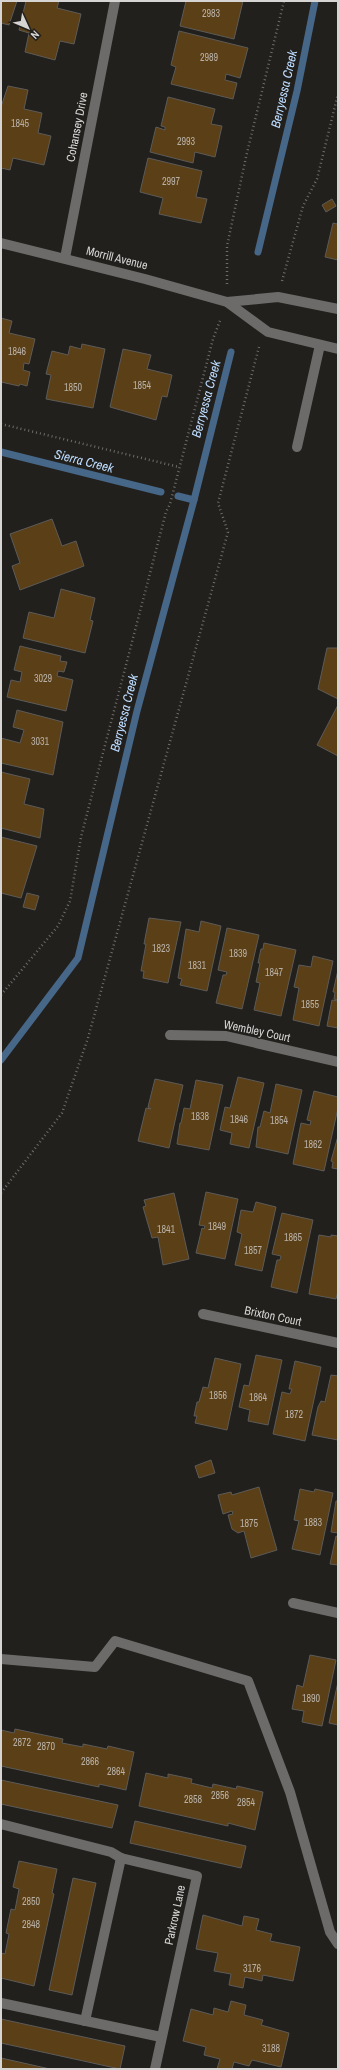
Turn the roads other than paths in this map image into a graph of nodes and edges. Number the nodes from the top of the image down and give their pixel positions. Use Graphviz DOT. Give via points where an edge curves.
graph roads {
  1 [pos="115,1"];
  2 [pos="1,243"];
  3 [pos="65,258"];
  4 [pos="227,302"];
  5 [pos="338,309"];
  6 [pos="320,345"];
  7 [pos="338,349"];
  8 [pos="297,447"];
  9 [pos="170,1035"];
  10 [pos="338,1062"];
  11 [pos="203,1314"];
  12 [pos="338,1343"];
  13 [pos="293,1603"];
  14 [pos="338,1613"];
  15 [pos="1,1659"];
  16 [pos="1,1824"];
  17 [pos="121,1858"];
  18 [pos="338,1944"];
  19 [pos="1,2003"];
  20 [pos="85,2021"];
  21 [pos="161,2037"];
  22 [pos="155,2069"];
  1 -- 3 [label="street, Cohansey Drive"];
  2 -- 3 [label="street, Morrill Avenue"];
  3 -- 4 [label="street, Morrill Avenue"];
  4 -- 5 [label="street, Morrill Avenue" via="278,297"];
  4 -- 6 [label="street, Morrill Avenue" via="268,332"];
  6 -- 7 [label="street, Morrill Avenue"];
  6 -- 8 [label="street"];
  9 -- 10 [label="street, Wembley Court" via="226,1036"];
  11 -- 12 [label="street, Brixton Court"];
  13 -- 14 [label="street"];
  15 -- 18 [label="street" via="95,1667 114,1641 248,1681 290,1792 330,1932"];
  16 -- 17 [label="street, Parkrow Lane" via="111,1852"];
  17 -- 20 [label="street"];
  17 -- 21 [label="street, Parkrow Lane" via="197,1876"];
  19 -- 20 [label="street"];
  20 -- 21 [label="street"];
  21 -- 22 [label="street, Parkrow Lane"];
}
